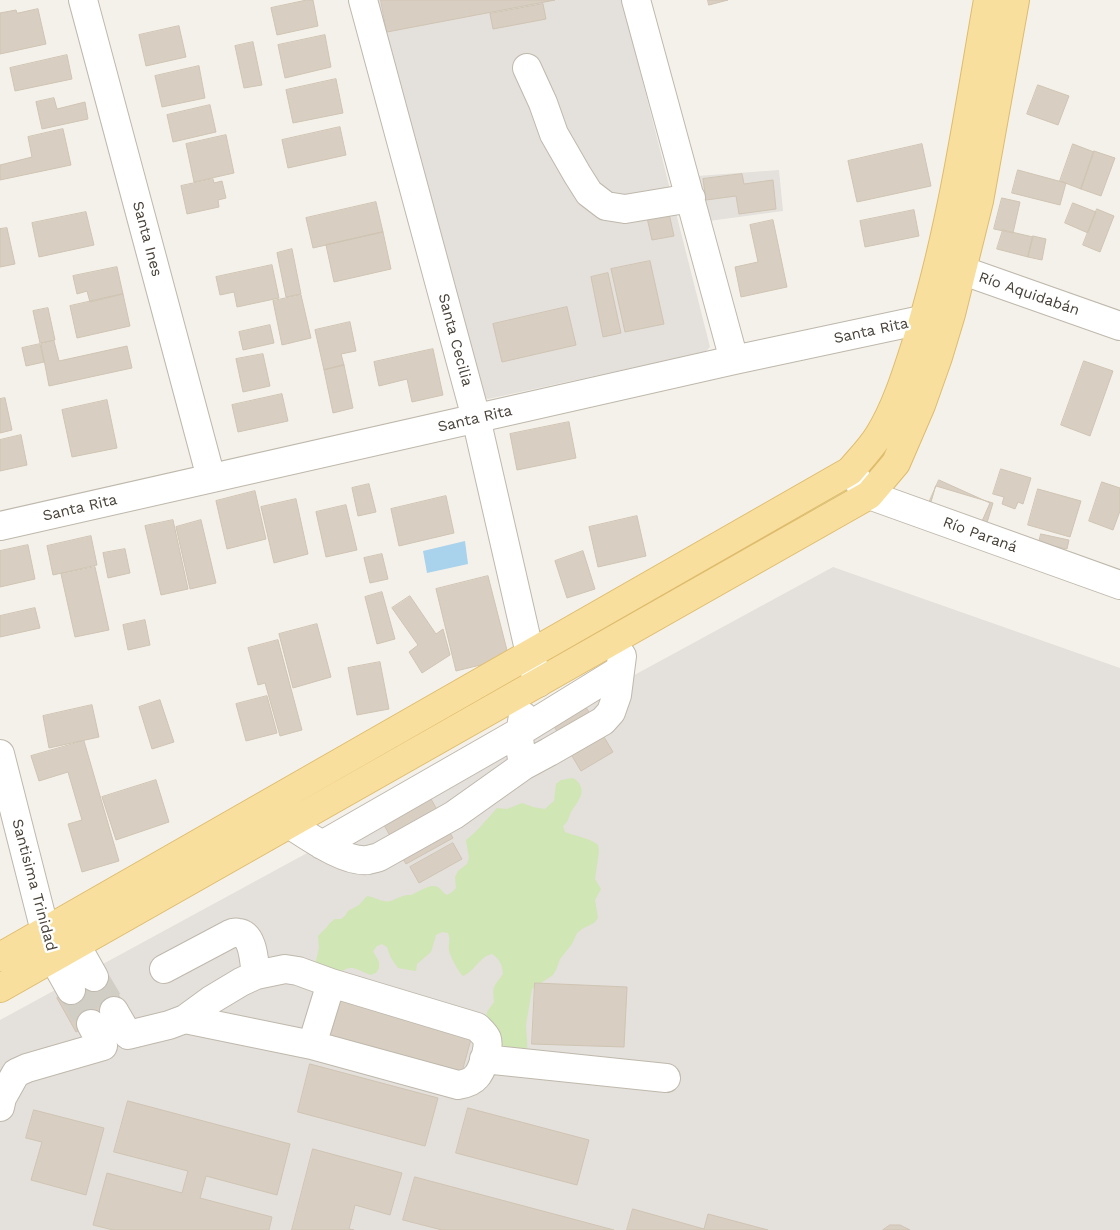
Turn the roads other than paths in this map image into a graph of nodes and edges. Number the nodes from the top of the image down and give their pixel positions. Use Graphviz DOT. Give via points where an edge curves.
graph roads {
  1 [pos="83,0"];
  2 [pos="363,0"];
  3 [pos="636,0"];
  4 [pos="988,0"];
  5 [pos="1015,0"];
  6 [pos="527,68"];
  7 [pos="690,198"];
  8 [pos="950,267"];
  9 [pos="951,314"];
  10 [pos="923,320"];
  11 [pos="1120,326"];
  12 [pos="734,360"];
  13 [pos="476,418"];
  14 [pos="850,471"];
  15 [pos="211,478"];
  16 [pos="869,495"];
  17 [pos="0,526"];
  18 [pos="1120,585"];
  19 [pos="625,634"];
  20 [pos="530,654"];
  21 [pos="620,670"];
  22 [pos="530,687"];
  23 [pos="521,730"];
  24 [pos="1,763"];
  25 [pos="523,766"];
  26 [pos="288,824"];
  27 [pos="322,845"];
  28 [pos="45,931"];
  29 [pos="64,951"];
  30 [pos="0,957"];
  31 [pos="164,969"];
  32 [pos="256,976"];
  33 [pos="94,977"];
  34 [pos="331,983"];
  35 [pos="0,988"];
  36 [pos="71,990"];
  37 [pos="185,1019"];
  38 [pos="312,1045"];
  39 [pos="484,1059"];
  40 [pos="8,1072"];
  41 [pos="666,1078"];
  42 [pos="0,1107"];
  1 -- 15 [label="street, Santa Ines"];
  2 -- 13 [label="street, Santa Cecilia"];
  3 -- 7 [label="street"];
  4 -- 8 [label="main road" via="953,195"];
  5 -- 8 [label="main road" via="979,201"];
  6 -- 7 [label="street" via="554,134 589,193 606,206 625,209"];
  7 -- 12 [label="street"];
  8 -- 9 [label="main road"];
  8 -- 10 [label="main road"];
  8 -- 11 [label="street, Río Aquidabán"];
  9 -- 10 [label="street, Santa Rita"];
  9 -- 16 [label="main road" via="921,405 896,463"];
  10 -- 12 [label="street, Santa Rita"];
  10 -- 14 [label="main road" via="897,398 879,435"];
  12 -- 13 [label="street, Santa Rita"];
  13 -- 15 [label="street, Santa Rita"];
  13 -- 20 [label="street, Santa Cecilia"];
  14 -- 16 [label="street"];
  14 -- 20 [label="main road"];
  15 -- 17 [label="street, Santa Rita"];
  16 -- 18 [label="street, Río Paraná"];
  16 -- 19 [label="main road"];
  19 -- 21 [label="street"];
  19 -- 22 [label="main road"];
  20 -- 22 [label="street, Santa Cecilia"];
  20 -- 28 [label="main road"];
  21 -- 23 [label="street"];
  21 -- 25 [label="street" via="615,704 603,720"];
  22 -- 23 [label="street, Santa Cecilia"];
  22 -- 26 [label="main road"];
  23 -- 25 [label="street, Santa Cecilia"];
  23 -- 27 [label="street"];
  24 -- 28 [label="street, Santisima Trinidad"];
  25 -- 27 [label="street" via="454,815 380,857 355,859"];
  26 -- 27 [label="street"];
  26 -- 29 [label="main road"];
  28 -- 29 [label="street, Santisima Trinidad"];
  28 -- 30 [label="main road"];
  29 -- 33 [label="street"];
  29 -- 35 [label="main road"];
  29 -- 36 [label="street"];
  31 -- 32 [label="street" via="239,932 247,937 250,944"];
  32 -- 34 [label="street" via="285,969"];
  32 -- 37 [label="street" via="211,1000"];
  34 -- 38 [label="street"];
  34 -- 39 [label="street" via="477,1027 484,1033 489,1046"];
  37 -- 38 [label="street"];
  37 -- 40 [label="street" via="128,1034 103,1027 27,1068"];
  38 -- 39 [label="street" via="458,1085 476,1078"];
  39 -- 41 [label="street"];
  40 -- 42 [label="street"];
}
